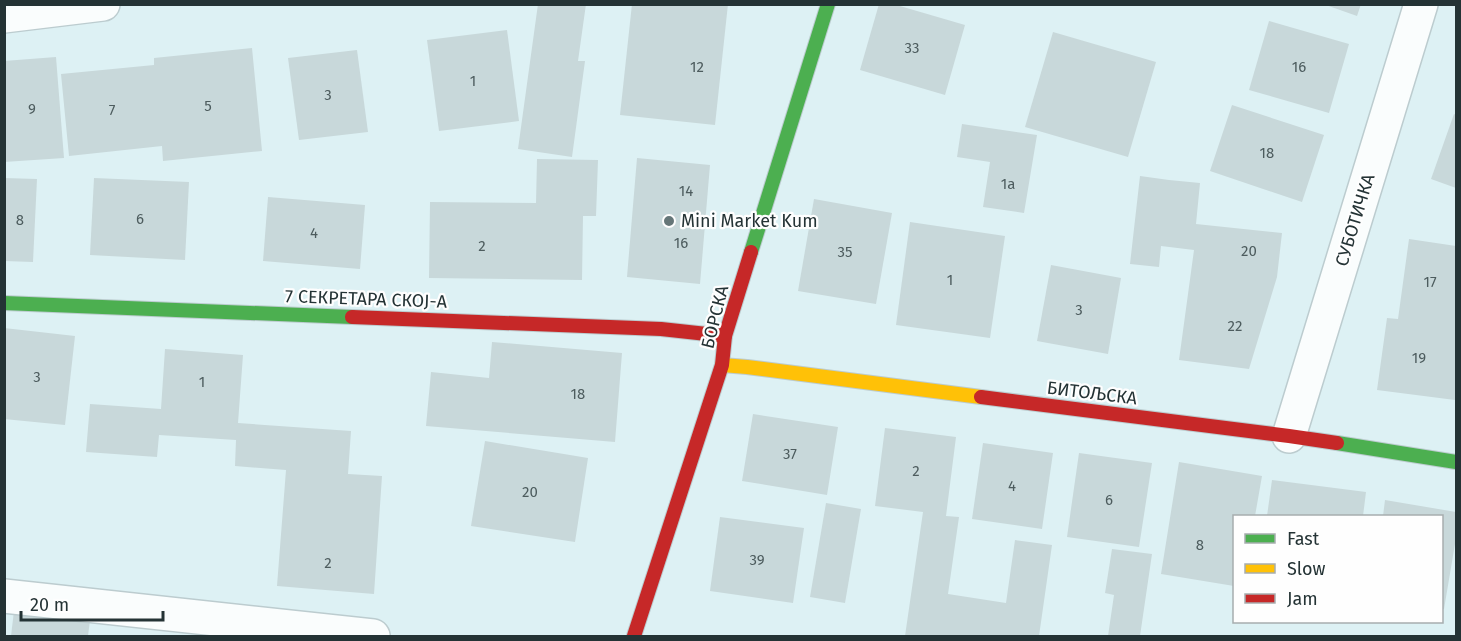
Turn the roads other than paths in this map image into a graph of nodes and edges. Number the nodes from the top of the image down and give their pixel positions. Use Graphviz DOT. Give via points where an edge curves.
graph roads {
  1 [pos="103,4"];
  2 [pos="828,4"];
  3 [pos="1421,4"];
  4 [pos="4,16"];
  5 [pos="4,303"];
  6 [pos="725,336"];
  7 [pos="722,365"];
  8 [pos="1289,436"];
  9 [pos="1456,462"];
  10 [pos="4,596"];
  11 [pos="373,636"];
  12 [pos="634,636"];
  1 -- 4 [label="street"];
  2 -- 6 [label="street, БОРСКА"];
  3 -- 8 [label="street, СУБОТИЧКА"];
  5 -- 6 [label="street, 7 СЕКРЕТАРА СКОЈ-А" via="661,329"];
  6 -- 7 [label="street, БОРСКА"];
  7 -- 8 [label="street, БИТОЉСКА"];
  7 -- 12 [label="street, БОРСКА"];
  8 -- 9 [label="street, БИТОЉСКА"];
  10 -- 11 [label="street"];
}
